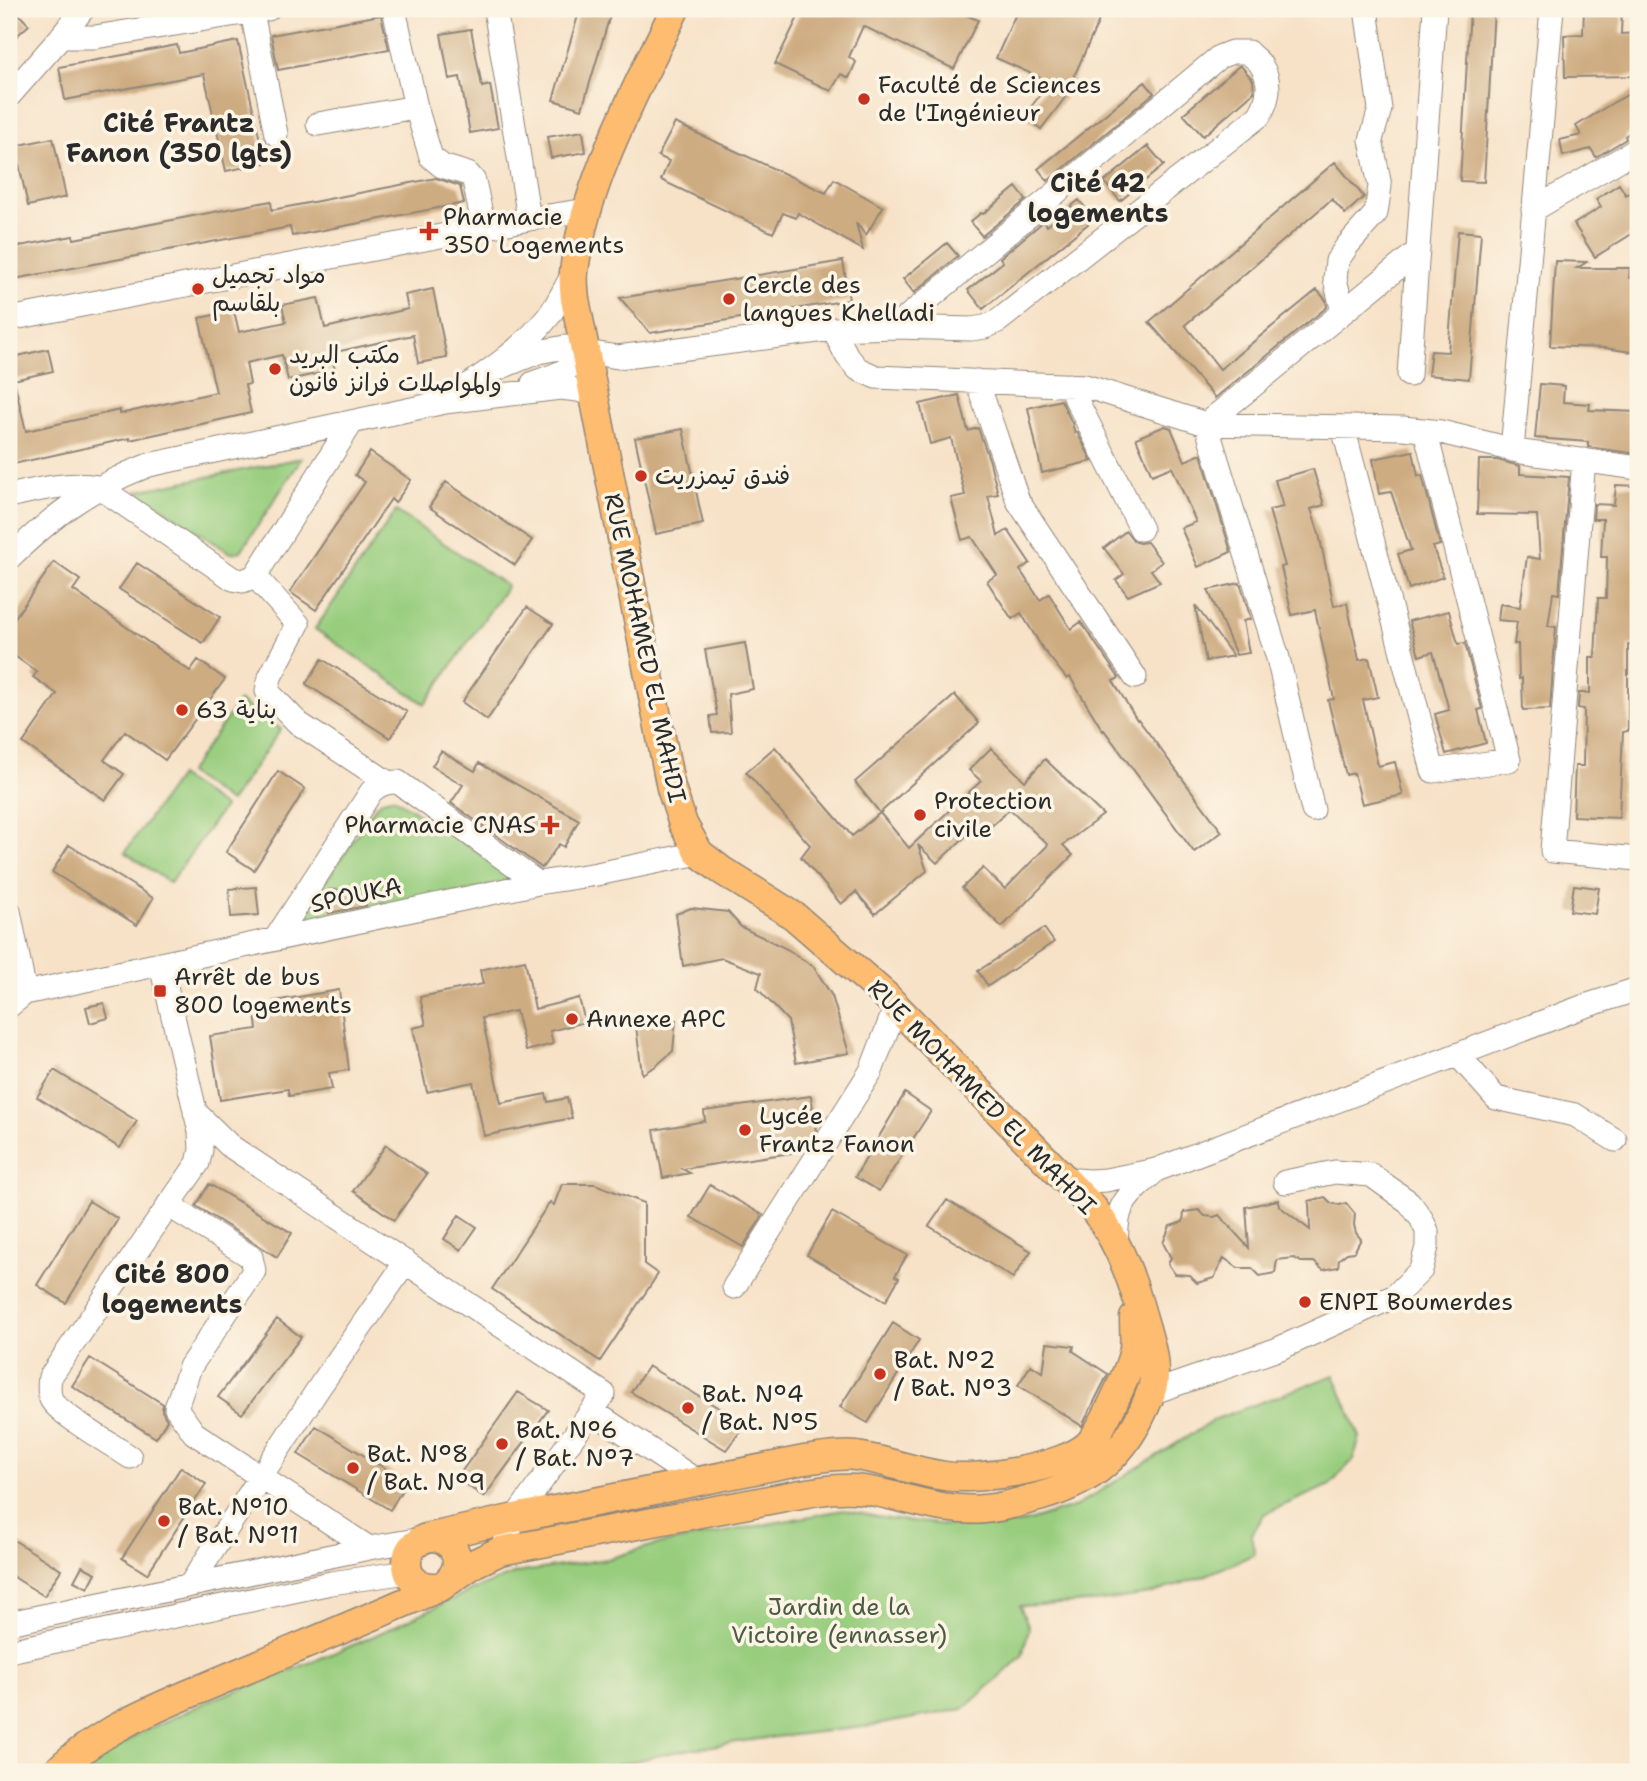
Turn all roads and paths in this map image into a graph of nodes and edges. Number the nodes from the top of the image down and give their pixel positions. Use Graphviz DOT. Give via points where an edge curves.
graph roads {
  1 [pos="83,9"];
  2 [pos="394,9"];
  3 [pos="495,9"];
  4 [pos="675,9"];
  5 [pos="1366,9"];
  6 [pos="1436,9"];
  7 [pos="1552,9"];
  8 [pos="260,10"];
  9 [pos="61,37"];
  10 [pos="9,96"];
  11 [pos="416,107"];
  12 [pos="318,124"];
  13 [pos="276,134"];
  14 [pos="1638,149"];
  15 [pos="587,210"];
  16 [pos="1533,210"];
  17 [pos="529,219"];
  18 [pos="484,228"];
  19 [pos="1418,251"];
  20 [pos="573,274"];
  21 [pos="1343,312"];
  22 [pos="9,320"];
  23 [pos="895,327"];
  24 [pos="833,329"];
  25 [pos="586,352"];
  26 [pos="487,373"];
  27 [pos="1409,375"];
  28 [pos="977,380"];
  29 [pos="1069,385"];
  30 [pos="500,395"];
  31 [pos="594,395"];
  32 [pos="445,402"];
  33 [pos="352,422"];
  34 [pos="1206,424"];
  35 [pos="1343,427"];
  36 [pos="1425,430"];
  37 [pos="1512,450"];
  38 [pos="1584,460"];
  39 [pos="1638,468"];
  40 [pos="99,487"];
  41 [pos="9,496"];
  42 [pos="1141,529"];
  43 [pos="9,558"];
  44 [pos="255,576"];
  45 [pos="1135,677"];
  46 [pos="387,782"];
  47 [pos="1313,810"];
  48 [pos="699,853"];
  49 [pos="1638,859"];
  50 [pos="538,883"];
  51 [pos="9,911"];
  52 [pos="276,939"];
  53 [pos="161,965"];
  54 [pos="1638,989"];
  55 [pos="17,999"];
  56 [pos="896,1006"];
  57 [pos="1458,1055"];
  58 [pos="195,1112"];
  59 [pos="1615,1140"];
  60 [pos="1156,1170"];
  61 [pos="1065,1179"];
  62 [pos="1285,1182"];
  63 [pos="168,1205"];
  64 [pos="1116,1245"];
  65 [pos="406,1262"];
  66 [pos="734,1287"];
  67 [pos="1135,1287"];
  68 [pos="1151,1393"];
  69 [pos="592,1411"];
  70 [pos="130,1457"];
  71 [pos="262,1478"];
  72 [pos="696,1481"];
  73 [pos="515,1518"];
  74 [pos="426,1538"];
  75 [pos="369,1548"];
  76 [pos="500,1551"];
  77 [pos="410,1574"];
  78 [pos="446,1584"];
  79 [pos="190,1586"];
  80 [pos="9,1623"];
  81 [pos="345,1629"];
  82 [pos="9,1651"];
  83 [pos="56,1772"];
  1 -- 9 [label="street"];
  2 -- 11 [label="street"];
  3 -- 17 [label="street"];
  4 -- 15 [label="main road, RUE MOHAMED EL MAHDI" via="612,142"];
  5 -- 21 [label="street" via="1380,109 1371,140 1380,186 1376,213 1337,261 1335,279"];
  6 -- 19 [label="street"];
  7 -- 16 [label="street"];
  8 -- 9 [label="street" via="95,37"];
  8 -- 13 [label="street"];
  9 -- 10 [label="street"];
  11 -- 12 [label="street"];
  11 -- 18 [label="street" via="431,157 474,181"];
  14 -- 16 [label="street"];
  15 -- 17 [label="street"];
  15 -- 20 [label="main road, RUE MOHAMED EL MAHDI"];
  16 -- 37 [label="street"];
  17 -- 18 [label="street"];
  18 -- 22 [label="street"];
  19 -- 21 [label="street"];
  19 -- 27 [label="street"];
  20 -- 25 [label="main road, RUE MOHAMED EL MAHDI"];
  20 -- 26 [label="street" via="548,317"];
  21 -- 34 [label="street"];
  23 -- 23 [label="street" via="971,329 998,321 1259,116 1267,103 1268,85 1261,65 1248,52 1219,57"];
  23 -- 24 [label="street"];
  24 -- 25 [label="street" via="618,357"];
  24 -- 28 [label="street" via="858,369 876,377"];
  25 -- 26 [label="street" via="565,347 538,352"];
  25 -- 30 [label="street" via="575,365 557,374"];
  25 -- 31 [label="main road, RUE MOHAMED EL MAHDI"];
  26 -- 32 [label="street"];
  28 -- 29 [label="street"];
  28 -- 45 [label="street" via="1018,501"];
  29 -- 34 [label="street"];
  29 -- 42 [label="street"];
  30 -- 31 [label="street" via="560,388"];
  30 -- 32 [label="street"];
  31 -- 48 [label="main road, RUE MOHAMED EL MAHDI" via="671,788"];
  32 -- 33 [label="street"];
  33 -- 40 [label="street" via="149,466"];
  33 -- 44 [label="street"];
  34 -- 35 [label="street"];
  34 -- 47 [label="street" via="1278,658"];
  35 -- 36 [label="street"];
  35 -- 36 [label="street" via="1433,771 1509,760"];
  36 -- 37 [label="street"];
  37 -- 38 [label="street"];
  38 -- 39 [label="street"];
  38 -- 49 [label="street" via="1552,851"];
  40 -- 41 [label="street" via="60,485"];
  40 -- 43 [label="street" via="70,505"];
  40 -- 44 [label="street" via="233,579"];
  44 -- 46 [label="street" via="298,624 267,691 298,723"];
  46 -- 50 [label="street" via="398,782"];
  46 -- 52 [label="street" via="371,792"];
  48 -- 50 [label="street, SPOUKA"];
  48 -- 56 [label="main road, RUE MOHAMED EL MAHDI" via="794,916"];
  50 -- 52 [label="street, SPOUKA"];
  51 -- 55 [label="street"];
  52 -- 53 [label="street, SPOUKA"];
  53 -- 55 [label="street, SPOUKA"];
  53 -- 58 [label="street"];
  54 -- 57 [label="street"];
  56 -- 61 [label="main road, RUE MOHAMED EL MAHDI"];
  56 -- 66 [label="street" via="871,1071"];
  57 -- 59 [label="street" via="1496,1098 1575,1115"];
  57 -- 60 [label="street"];
  58 -- 63 [label="street" via="200,1132 198,1163"];
  58 -- 65 [label="street" via="230,1146"];
  60 -- 61 [label="street" via="1106,1180"];
  60 -- 64 [label="street" via="1120,1210"];
  61 -- 64 [label="main road, RUE MOHAMED EL MAHDI" via="1093,1208"];
  62 -- 68 [label="street" via="1335,1172 1371,1175 1409,1202 1421,1218 1427,1247 1421,1270 1384,1302 1278,1349"];
  63 -- 70 [label="street" via="50,1377 48,1389 61,1410"];
  63 -- 71 [label="street" via="251,1257 254,1271 190,1367 176,1408 194,1433"];
  64 -- 67 [label="main road, RUE MOHAMED EL MAHDI"];
  65 -- 69 [label="street" via="604,1394"];
  65 -- 71 [label="street"];
  67 -- 68 [label="main road, RUE MOHAMED EL MAHDI" via="1152,1353"];
  67 -- 72 [label="main road" via="1134,1350 1129,1369 1099,1430 1088,1445 1073,1454 987,1477 944,1476 836,1455"];
  68 -- 76 [label="main road" via="1118,1452 1093,1475 1060,1491 1019,1502 983,1509 944,1508 835,1488"];
  69 -- 72 [label="street"];
  69 -- 73 [label="street"];
  71 -- 75 [label="street"];
  71 -- 79 [label="street"];
  72 -- 73 [label="main road"];
  73 -- 74 [label="main road"];
  73 -- 76 [label="street"];
  74 -- 75 [label="street"];
  74 -- 77 [label="main road" via="408,1553"];
  74 -- 78 [label="main road" via="440,1538 454,1548 457,1566"];
  75 -- 79 [label="street"];
  76 -- 78 [label="main road"];
  77 -- 78 [label="main road" via="424,1587"];
  77 -- 81 [label="main road" via="366,1605"];
  77 -- 82 [label="street" via="331,1583"];
  78 -- 81 [label="main road"];
  79 -- 80 [label="street"];
  81 -- 83 [label="main road" via="158,1708 111,1732"];
}
